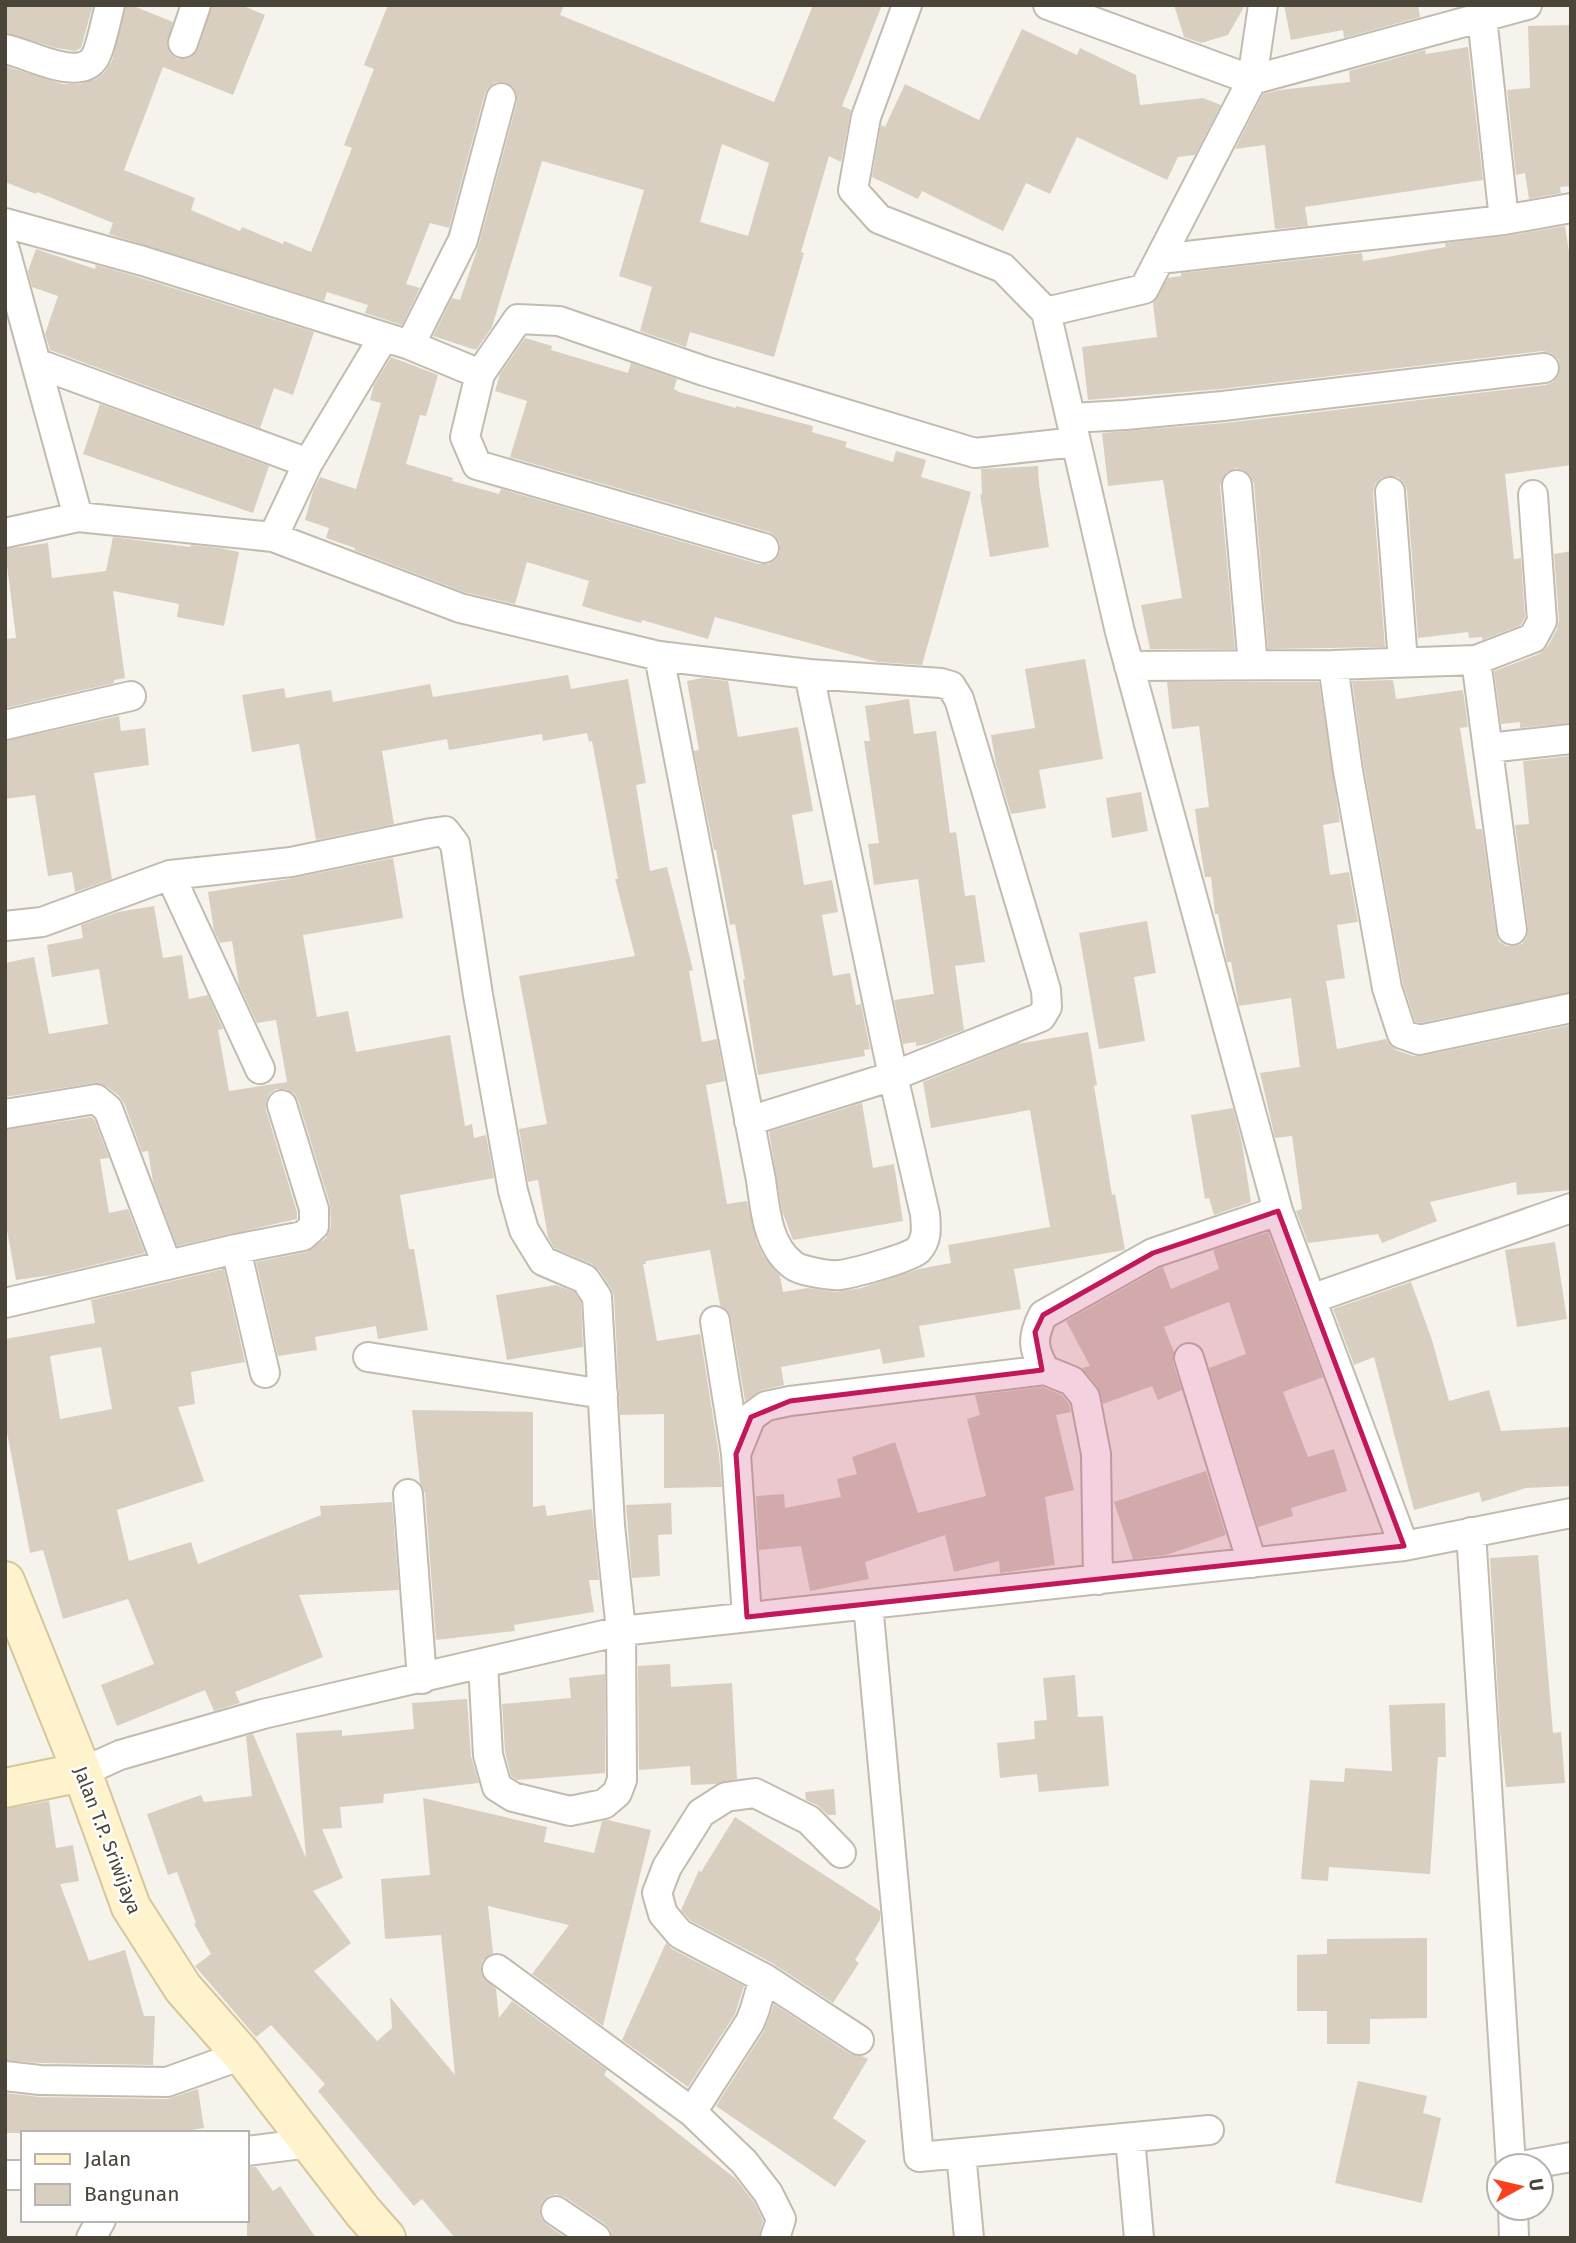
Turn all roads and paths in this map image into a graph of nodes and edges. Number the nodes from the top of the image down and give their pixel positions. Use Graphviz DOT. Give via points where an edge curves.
graph roads {
  1 [pos="110,5"];
  2 [pos="196,5"];
  3 [pos="907,5"];
  4 [pos="1048,5"];
  5 [pos="1263,5"];
  6 [pos="1527,5"];
  7 [pos="1482,17"];
  8 [pos="183,43"];
  9 [pos="5,49"];
  10 [pos="1252,80"];
  11 [pos="501,98"];
  12 [pos="1571,208"];
  13 [pos="1504,220"];
  14 [pos="5,223"];
  15 [pos="5,250"];
  16 [pos="1160,259"];
  17 [pos="1046,312"];
  18 [pos="396,342"];
  19 [pos="36,363"];
  20 [pos="1544,368"];
  21 [pos="480,374"];
  22 [pos="1074,430"];
  23 [pos="308,463"];
  24 [pos="1237,485"];
  25 [pos="1390,492"];
  26 [pos="1533,495"];
  27 [pos="78,517"];
  28 [pos="5,533"];
  29 [pos="273,537"];
  30 [pos="764,548"];
  31 [pos="659,656"];
  32 [pos="1476,660"];
  33 [pos="1403,662"];
  34 [pos="1333,664"];
  35 [pos="1253,665"];
  36 [pos="1129,666"];
  37 [pos="809,674"];
  38 [pos="131,696"];
  39 [pos="5,725"];
  40 [pos="1571,739"];
  41 [pos="1488,748"];
  42 [pos="170,875"];
  43 [pos="5,926"];
  44 [pos="1512,930"];
  45 [pos="1571,1008"];
  46 [pos="260,1069"];
  47 [pos="893,1076"];
  48 [pos="282,1105"];
  49 [pos="5,1114"];
  50 [pos="749,1121"];
  51 [pos="1571,1208"];
  52 [pos="1278,1211"];
  53 [pos="236,1249"];
  54 [pos="167,1265"];
  55 [pos="6,1299"];
  56 [pos="1311,1299"];
  57 [pos="715,1321"];
  58 [pos="368,1357"];
  59 [pos="1189,1358"];
  60 [pos="1045,1370"];
  61 [pos="265,1373"];
  62 [pos="603,1394"];
  63 [pos="737,1454"];
  64 [pos="408,1494"];
  65 [pos="1571,1513"];
  66 [pos="1471,1532"];
  67 [pos="1404,1546"];
  68 [pos="1252,1563"];
  69 [pos="1098,1580"];
  70 [pos="5,1581"];
  71 [pos="868,1604"];
  72 [pos="747,1616"];
  73 [pos="621,1631"];
  74 [pos="483,1664"];
  75 [pos="422,1679"];
  76 [pos="82,1772"];
  77 [pos="5,1788"];
  78 [pos="841,1853"];
  79 [pos="497,1969"];
  80 [pos="764,1978"];
  81 [pos="859,2040"];
  82 [pos="242,2055"];
  83 [pos="5,2076"];
  84 [pos="692,2112"];
  85 [pos="1209,2130"];
  86 [pos="1130,2138"];
  87 [pos="310,2143"];
  88 [pos="248,2151"];
  89 [pos="1510,2152"];
  90 [pos="961,2153"];
  91 [pos="556,2211"];
  92 [pos="386,2238"];
  93 [pos="596,2238"];
  94 [pos="775,2238"];
  95 [pos="969,2238"];
  96 [pos="1139,2238"];
  1 -- 9 [label="street" via="95,59 82,68 63,68"];
  2 -- 8 [label="street"];
  3 -- 17 [label="street" via="866,117 853,190 879,219 1003,268"];
  4 -- 10 [label="street"];
  5 -- 10 [label="street"];
  6 -- 7 [label="street"];
  7 -- 10 [label="street"];
  7 -- 13 [label="street"];
  10 -- 16 [label="street"];
  11 -- 18 [label="street" via="463,240"];
  12 -- 13 [label="street"];
  13 -- 16 [label="street"];
  14 -- 18 [label="street" via="143,261"];
  15 -- 19 [label="street"];
  16 -- 17 [label="street" via="1144,289"];
  17 -- 22 [label="street"];
  18 -- 21 [label="street"];
  18 -- 23 [label="street"];
  19 -- 23 [label="street"];
  19 -- 27 [label="street"];
  20 -- 22 [label="street" via="1125,415"];
  21 -- 22 [label="street" via="518,319 559,321 704,371 975,453"];
  21 -- 30 [label="street" via="464,437 477,465"];
  22 -- 36 [label="street"];
  23 -- 29 [label="street"];
  24 -- 35 [label="street"];
  25 -- 33 [label="street"];
  26 -- 32 [label="street" via="1542,621 1534,638"];
  27 -- 28 [label="street"];
  27 -- 29 [label="street"];
  29 -- 31 [label="street" via="460,608"];
  31 -- 37 [label="street"];
  31 -- 50 [label="street"];
  32 -- 33 [label="street"];
  32 -- 41 [label="street"];
  33 -- 34 [label="street"];
  34 -- 35 [label="street"];
  34 -- 45 [label="street" via="1387,988 1402,1034 1419,1040"];
  35 -- 36 [label="street"];
  36 -- 52 [label="street"];
  37 -- 47 [label="street"];
  37 -- 47 [label="street" via="951,686 959,699 1046,990 1047,1007 1041,1017"];
  38 -- 39 [label="street"];
  40 -- 41 [label="street"];
  41 -- 44 [label="street"];
  42 -- 43 [label="street" via="42,922"];
  42 -- 46 [label="street"];
  42 -- 62 [label="street" via="291,862 444,831 455,844 513,1191 524,1230 543,1261 585,1279 597,1297"];
  47 -- 50 [label="street"];
  47 -- 50 [label="street" via="926,1234 917,1251 895,1260 838,1275 793,1266 777,1247 767,1223"];
  48 -- 53 [label="street" via="314,1209 314,1226 303,1236"];
  49 -- 54 [label="street" via="96,1099 107,1109"];
  51 -- 56 [label="street"];
  52 -- 56 [label="street"];
  52 -- 60 [label="street" via="1153,1253 1043,1315 1035,1332 1035,1349"];
  53 -- 54 [label="street"];
  53 -- 61 [label="street"];
  54 -- 55 [label="street"];
  56 -- 67 [label="street"];
  57 -- 63 [label="street"];
  58 -- 62 [label="street"];
  59 -- 68 [label="street"];
  60 -- 63 [label="street" via="766,1406 751,1417"];
  60 -- 69 [label="street" via="1072,1381 1085,1397 1096,1454"];
  62 -- 73 [label="street"];
  63 -- 72 [label="street"];
  64 -- 75 [label="street"];
  65 -- 66 [label="street"];
  66 -- 67 [label="street"];
  66 -- 89 [label="street"];
  67 -- 68 [label="street"];
  68 -- 69 [label="street"];
  69 -- 71 [label="street"];
  70 -- 76 [label="main road, Jalan T.P. Sriwijaya"];
  71 -- 72 [label="street"];
  71 -- 90 [label="street" via="919,2157"];
  72 -- 73 [label="street"];
  73 -- 74 [label="street"];
  73 -- 74 [label="street" via="622,1780 617,1793 604,1804 570,1811 513,1797 497,1787 488,1755"];
  74 -- 75 [label="street"];
  75 -- 76 [label="street" via="263,1714 120,1755"];
  76 -- 77 [label="main road"];
  76 -- 82 [label="main road, Jalan T.P. Sriwijaya" via="131,1907 183,1988"];
  78 -- 80 [label="street" via="809,1820 755,1793 726,1797 701,1813 667,1867 657,1893 663,1914 680,1934"];
  79 -- 84 [label="street"];
  80 -- 81 [label="street"];
  80 -- 84 [label="street" via="750,2022"];
  82 -- 83 [label="street" via="167,2082"];
  82 -- 87 [label="main road, Jalan T.P. Sriwijaya"];
  84 -- 94 [label="street" via="744,2162 768,2193 781,2219"];
  85 -- 86 [label="street"];
  86 -- 90 [label="street"];
  86 -- 96 [label="street"];
  87 -- 88 [label="street"];
  87 -- 92 [label="main road, Jalan T.P. Sriwijaya"];
  90 -- 95 [label="street"];
  91 -- 93 [label="street"];
}
